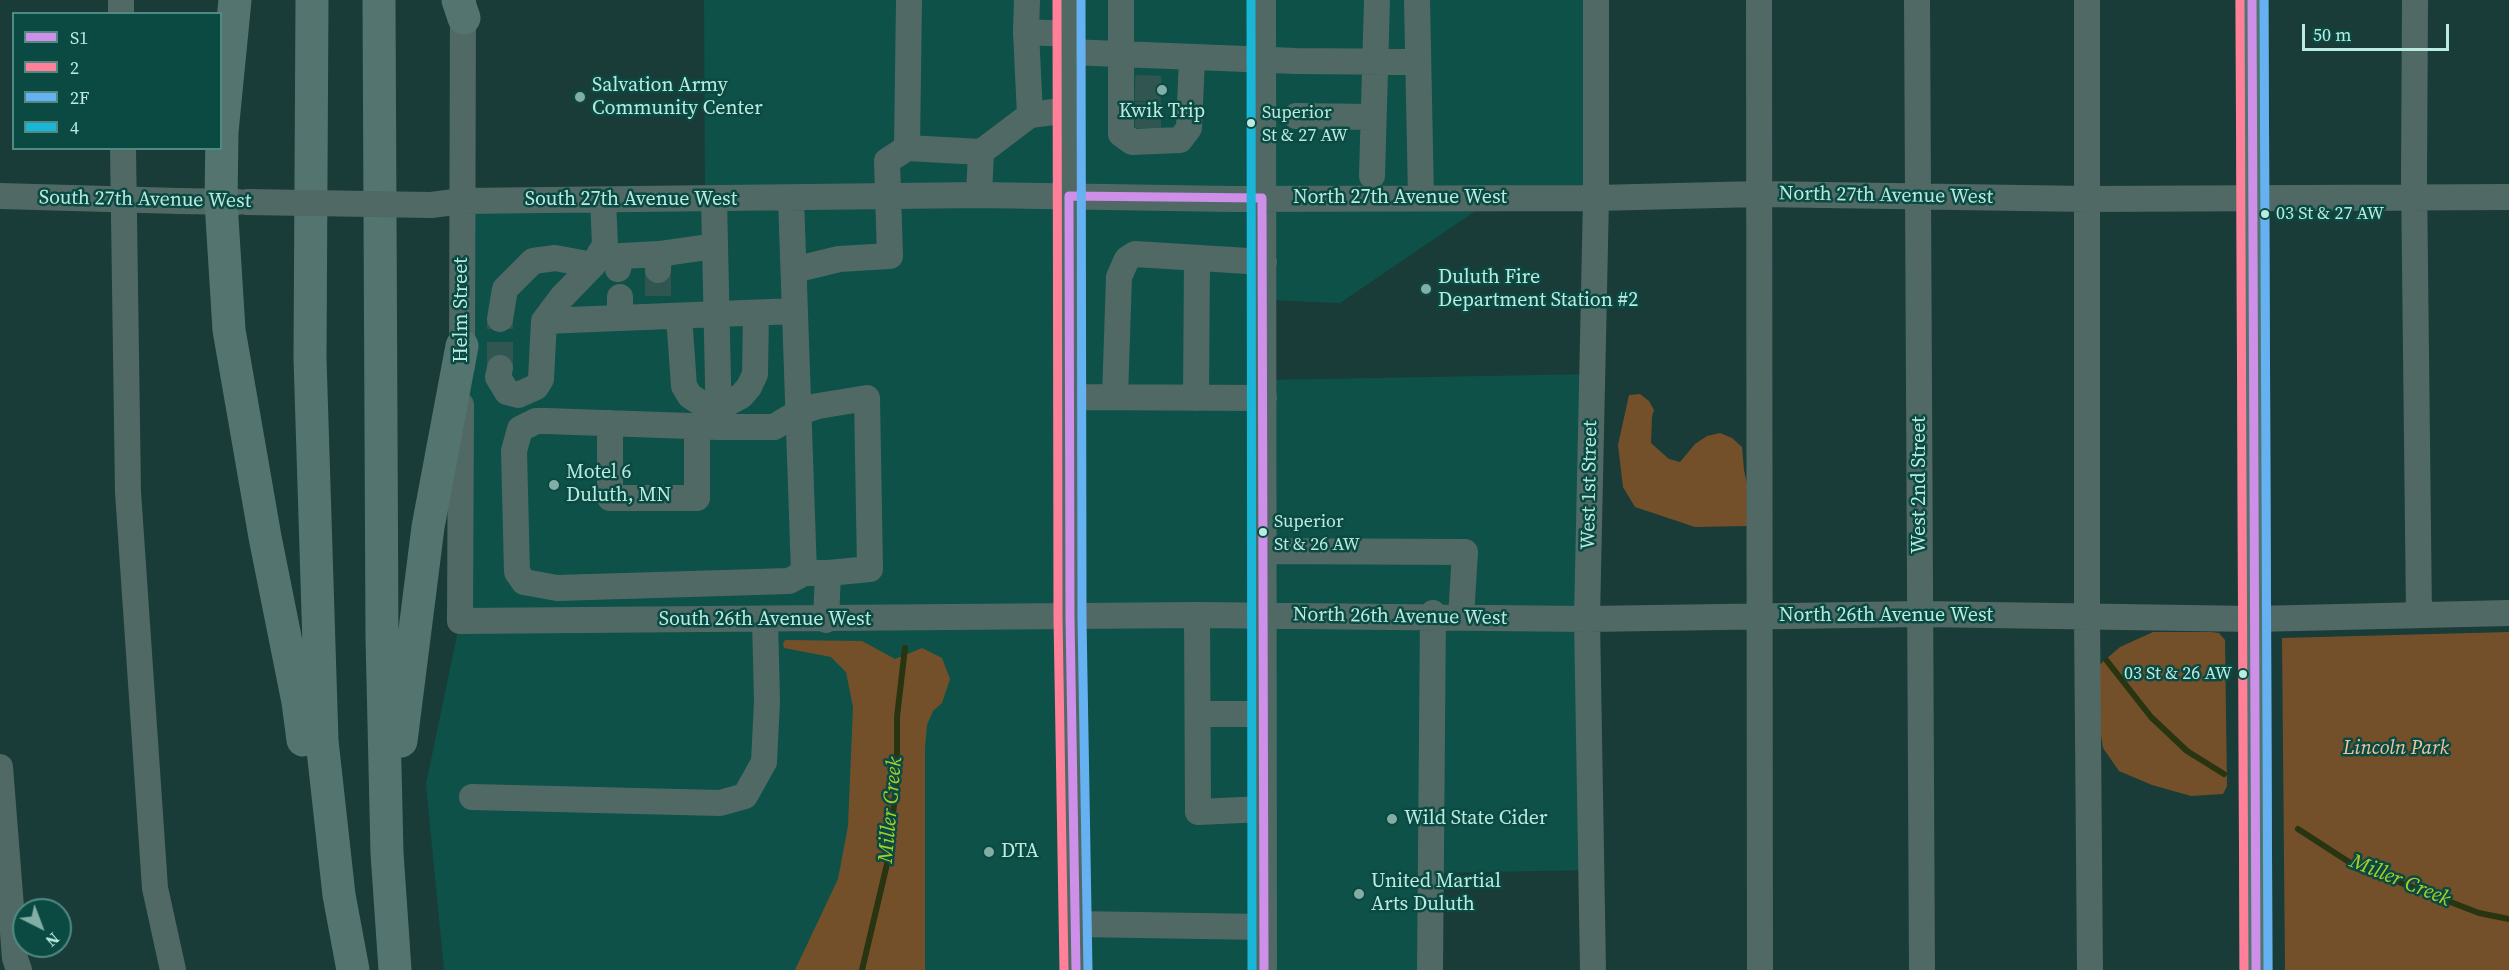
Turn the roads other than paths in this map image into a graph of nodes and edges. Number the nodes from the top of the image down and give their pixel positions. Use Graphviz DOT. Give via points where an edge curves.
graph roads {
  1 [pos="235,0"];
  2 [pos="312,0"];
  3 [pos="379,0"];
  4 [pos="909,0"];
  5 [pos="1027,0"];
  6 [pos="1069,0"];
  7 [pos="1121,0"];
  8 [pos="1263,0"];
  9 [pos="1377,0"];
  10 [pos="1417,0"];
  11 [pos="1596,0"];
  12 [pos="1759,0"];
  13 [pos="1917,0"];
  14 [pos="2087,0"];
  15 [pos="2252,0"];
  16 [pos="2415,0"];
  17 [pos="462,6"];
  18 [pos="1026,32"];
  19 [pos="1069,43"];
  20 [pos="1121,54"];
  21 [pos="1192,57"];
  22 [pos="1263,59"];
  23 [pos="1374,60"];
  24 [pos="1418,62"];
  25 [pos="1069,110"];
  26 [pos="1030,115"];
  27 [pos="1296,116"];
  28 [pos="1373,117"];
  29 [pos="907,148"];
  30 [pos="123,150"];
  31 [pos="981,152"];
  32 [pos="1372,176"];
  33 [pos="1759,194"];
  34 [pos="979,195"];
  35 [pos="0,196"];
  36 [pos="1069,196"];
  37 [pos="1918,196"];
  38 [pos="1421,197"];
  39 [pos="2509,197"];
  40 [pos="791,198"];
  41 [pos="888,198"];
  42 [pos="1262,198"];
  43 [pos="1596,198"];
  44 [pos="2252,198"];
  45 [pos="714,199"];
  46 [pos="2088,199"];
  47 [pos="2414,199"];
  48 [pos="603,200"];
  49 [pos="462,201"];
  50 [pos="234,202"];
  51 [pos="715,246"];
  52 [pos="1197,258"];
  53 [pos="609,259"];
  54 [pos="1263,262"];
  55 [pos="794,270"];
  56 [pos="666,310"];
  57 [pos="795,310"];
  58 [pos="756,313"];
  59 [pos="716,315"];
  60 [pos="500,319"];
  61 [pos="544,321"];
  62 [pos="462,346"];
  63 [pos="500,368"];
  64 [pos="536,387"];
  65 [pos="1070,397"];
  66 [pos="1115,397"];
  67 [pos="1196,398"];
  68 [pos="1264,398"];
  69 [pos="798,412"];
  70 [pos="712,419"];
  71 [pos="546,421"];
  72 [pos="610,423"];
  73 [pos="1262,551"];
  74 [pos="816,573"];
  75 [pos="602,586"];
  76 [pos="2509,613"];
  77 [pos="1921,614"];
  78 [pos="1197,615"];
  79 [pos="1263,615"];
  80 [pos="1433,615"];
  81 [pos="2419,615"];
  82 [pos="1760,616"];
  83 [pos="1461,617"];
  84 [pos="1070,618"];
  85 [pos="2087,618"];
  86 [pos="1587,619"];
  87 [pos="2255,619"];
  88 [pos="603,620"];
  89 [pos="765,620"];
  90 [pos="826,620"];
  91 [pos="460,621"];
  92 [pos="1199,714"];
  93 [pos="1263,714"];
  94 [pos="0,767"];
  95 [pos="472,797"];
  96 [pos="1263,808"];
  97 [pos="387,853"];
  98 [pos="336,859"];
  99 [pos="1075,924"];
  100 [pos="1264,927"];
  101 [pos="396,967"];
  102 [pos="19,970"];
  103 [pos="173,970"];
  104 [pos="354,970"];
  105 [pos="1076,970"];
  106 [pos="1264,970"];
  107 [pos="1430,970"];
  108 [pos="1593,970"];
  109 [pos="1760,970"];
  110 [pos="1922,970"];
  111 [pos="2090,970"];
  112 [pos="2256,970"];
  1 -- 50 [label="highway" via="222,132"];
  2 -- 98 [label="highway" via="311,370 322,741"];
  3 -- 97 [label="highway"];
  4 -- 29 [label="street"];
  5 -- 18 [label="street"];
  6 -- 19 [label="street"];
  7 -- 20 [label="street"];
  8 -- 22 [label="street"];
  9 -- 23 [label="street"];
  10 -- 24 [label="street"];
  11 -- 43 [label="street, West 1st Street"];
  12 -- 33 [label="street"];
  13 -- 37 [label="street, West 2nd Street"];
  14 -- 46 [label="street"];
  15 -- 44 [label="main road"];
  16 -- 47 [label="street"];
  17 -- 49 [label="street, Helm Street"];
  18 -- 19 [label="street"];
  18 -- 26 [label="street"];
  19 -- 20 [label="street"];
  19 -- 25 [label="street"];
  20 -- 21 [label="street"];
  20 -- 21 [label="street" via="1128,88 1128,115 1121,134 1132,142 1180,140 1189,128 1180,116 1180,89"];
  21 -- 22 [label="street"];
  22 -- 23 [label="street"];
  22 -- 42 [label="street"];
  23 -- 24 [label="street"];
  23 -- 28 [label="street"];
  24 -- 38 [label="street"];
  25 -- 26 [label="street"];
  25 -- 36 [label="street"];
  26 -- 31 [label="street"];
  27 -- 28 [label="street"];
  28 -- 32 [label="street"];
  29 -- 31 [label="street"];
  29 -- 41 [label="street" via="886,161"];
  30 -- 103 [label="street" via="128,492 155,888"];
  31 -- 34 [label="street"];
  33 -- 37 [label="street, North 27th Avenue West"];
  33 -- 43 [label="street, North 27th Avenue West"];
  33 -- 82 [label="street"];
  34 -- 36 [label="street, South 27th Avenue West"];
  34 -- 41 [label="street, South 27th Avenue West"];
  35 -- 50 [label="street, South 27th Avenue West, bridge"];
  36 -- 42 [label="street, South 27th Avenue West"];
  36 -- 65 [label="street"];
  37 -- 46 [label="street, North 27th Avenue West"];
  37 -- 77 [label="street, West 2nd Street"];
  38 -- 42 [label="street, North 27th Avenue West"];
  38 -- 43 [label="street, North 27th Avenue West"];
  39 -- 47 [label="street, North 27th Avenue West"];
  40 -- 41 [label="street, South 27th Avenue West"];
  40 -- 45 [label="street, South 27th Avenue West"];
  40 -- 55 [label="street"];
  41 -- 55 [label="street" via="890,256 839,259"];
  42 -- 54 [label="street"];
  43 -- 86 [label="street, West 1st Street"];
  44 -- 46 [label="street, North 27th Avenue West"];
  44 -- 47 [label="street, North 27th Avenue West"];
  44 -- 87 [label="main road"];
  45 -- 48 [label="street, South 27th Avenue West"];
  45 -- 51 [label="street"];
  46 -- 85 [label="street"];
  47 -- 81 [label="street"];
  48 -- 49 [label="street, South 27th Avenue West"];
  48 -- 53 [label="street"];
  49 -- 50 [label="street, South 27th Avenue West, bridge" via="431,205"];
  49 -- 62 [label="street, Helm Street"];
  50 -- 98 [label="highway" via="231,341 298,702 311,800"];
  51 -- 53 [label="street" via="658,262"];
  51 -- 59 [label="street"];
  52 -- 54 [label="street"];
  52 -- 66 [label="street" via="1135,254 1127,259 1119,277"];
  52 -- 67 [label="street"];
  53 -- 60 [label="street" via="533,261 505,289"];
  53 -- 61 [label="street" via="562,297"];
  54 -- 68 [label="street"];
  55 -- 57 [label="street"];
  56 -- 59 [label="street"];
  56 -- 61 [label="street" via="620,308"];
  56 -- 70 [label="street" via="684,386"];
  57 -- 58 [label="street"];
  57 -- 69 [label="street"];
  58 -- 59 [label="street"];
  58 -- 70 [label="street" via="755,374 741,396"];
  59 -- 70 [label="street"];
  61 -- 64 [label="street" via="541,379"];
  62 -- 91 [label="street, Helm Street"];
  62 -- 97 [label="highway" via="428,527"];
  63 -- 64 [label="street" via="498,376 507,392 518,395"];
  64 -- 71 [label="street"];
  65 -- 66 [label="street"];
  65 -- 84 [label="street"];
  66 -- 67 [label="street"];
  67 -- 68 [label="street"];
  68 -- 73 [label="street"];
  69 -- 70 [label="street" via="774,427"];
  69 -- 74 [label="street"];
  69 -- 74 [label="street" via="867,398 870,569"];
  70 -- 72 [label="street"];
  70 -- 72 [label="street" via="697,498 610,498"];
  71 -- 72 [label="street"];
  71 -- 75 [label="street" via="520,429 514,451 517,572 524,582 557,588"];
  73 -- 79 [label="street"];
  73 -- 83 [label="street" via="1465,552"];
  74 -- 75 [label="street" via="789,581"];
  74 -- 90 [label="street"];
  75 -- 88 [label="street"];
  76 -- 81 [label="street, North 26th Avenue West"];
  77 -- 82 [label="street, North 26th Avenue West"];
  77 -- 85 [label="street, North 26th Avenue West"];
  77 -- 110 [label="street, West 2nd Street"];
  78 -- 79 [label="street, North 26th Avenue West"];
  78 -- 84 [label="street, South 26th Avenue West"];
  78 -- 92 [label="street"];
  79 -- 80 [label="street, North 26th Avenue West"];
  79 -- 93 [label="street"];
  80 -- 83 [label="street, North 26th Avenue West"];
  80 -- 107 [label="street"];
  81 -- 87 [label="street, North 26th Avenue West"];
  82 -- 86 [label="street, North 26th Avenue West"];
  82 -- 109 [label="street"];
  83 -- 86 [label="street, North 26th Avenue West"];
  84 -- 90 [label="street, South 26th Avenue West"];
  84 -- 99 [label="street"];
  85 -- 87 [label="street, North 26th Avenue West"];
  85 -- 111 [label="street"];
  86 -- 108 [label="street, West 1st Street"];
  87 -- 112 [label="main road"];
  88 -- 89 [label="street, South 26th Avenue West"];
  88 -- 91 [label="street, South 26th Avenue West"];
  89 -- 90 [label="street, South 26th Avenue West"];
  89 -- 95 [label="street" via="764,762 745,796 720,803"];
  92 -- 93 [label="street"];
  92 -- 96 [label="street" via="1198,812"];
  93 -- 96 [label="street"];
  94 -- 102 [label="street"];
  96 -- 100 [label="street"];
  97 -- 101 [label="highway"];
  98 -- 104 [label="highway"];
  99 -- 100 [label="street"];
  99 -- 105 [label="street"];
  100 -- 106 [label="street"];
}
